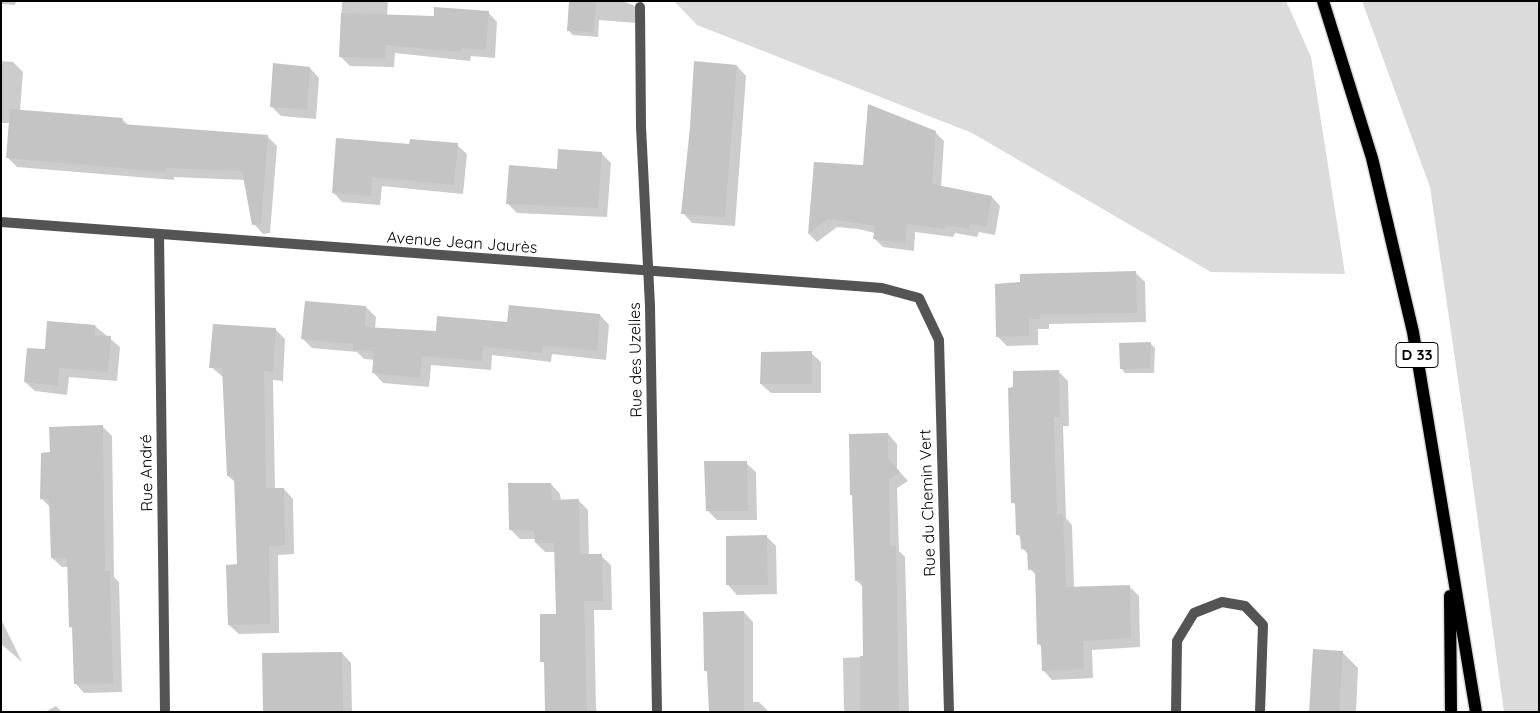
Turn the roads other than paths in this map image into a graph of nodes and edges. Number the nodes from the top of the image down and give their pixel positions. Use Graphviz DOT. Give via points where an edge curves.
graph roads {
  1 [pos="1323,1"];
  2 [pos="640,7"];
  3 [pos="1,222"];
  4 [pos="159,234"];
  5 [pos="649,272"];
  6 [pos="920,298"];
  7 [pos="1449,556"];
  8 [pos="165,712"];
  9 [pos="657,712"];
  10 [pos="949,712"];
  11 [pos="1176,712"];
  12 [pos="1260,712"];
  13 [pos="1451,712"];
  14 [pos="1476,712"];
  1 -- 7 [label="main road, D 33" via="1372,158 1413,332"];
  2 -- 5 [label="street, Rue des Uzelles" via="641,127"];
  3 -- 4 [label="street, Avenue Jean Jaurès"];
  4 -- 5 [label="street, Avenue Jean Jaurès"];
  4 -- 8 [label="street, Rue André"];
  5 -- 6 [label="street, Avenue Jean Jaurès" via="882,288"];
  5 -- 9 [label="street, Rue des Uzelles"];
  6 -- 10 [label="street, Rue du Chemin Vert" via="939,340"];
  7 -- 13 [label="main road, D 33"];
  7 -- 14 [label="main road, D 33"];
  11 -- 12 [label="street" via="1176,641 1194,613 1222,602 1245,606 1263,625"];
}
